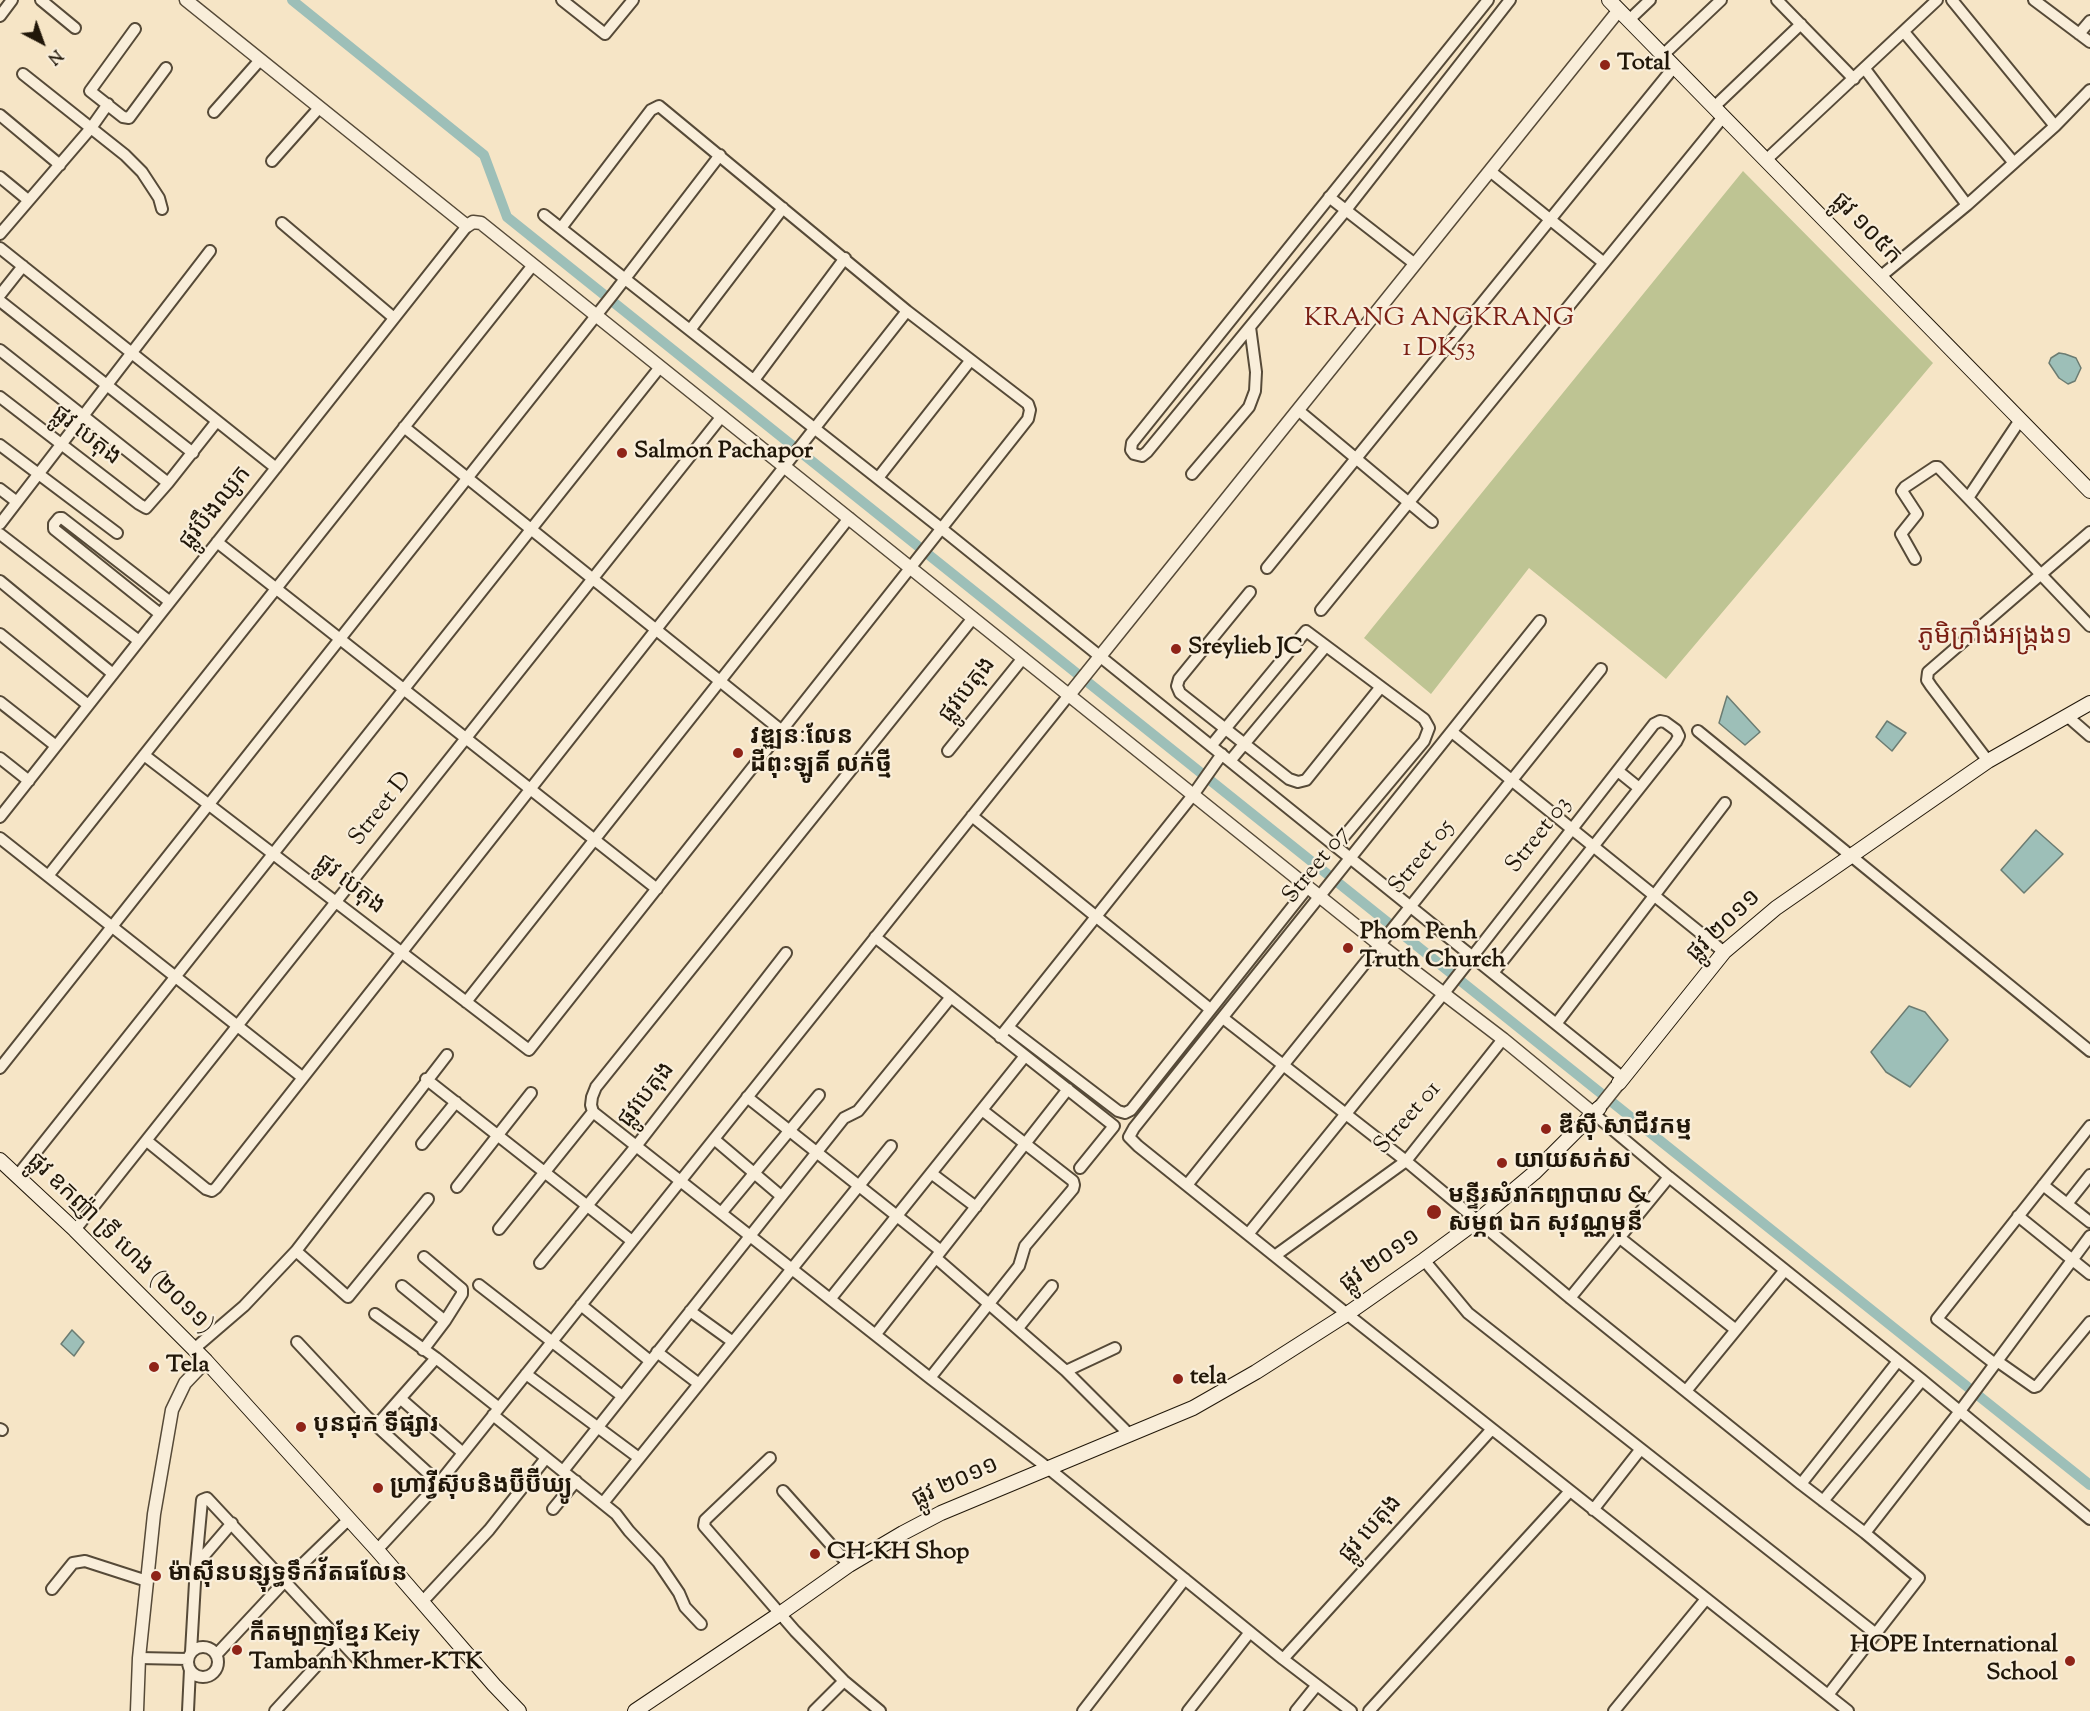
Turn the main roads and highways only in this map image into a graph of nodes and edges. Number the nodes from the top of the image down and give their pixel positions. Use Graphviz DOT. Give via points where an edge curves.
graph roads {
  1 [pos="1619,10"];
  2 [pos="2090,491"];
  3 [pos="2090,703"];
  4 [pos="1621,1081"];
  5 [pos="1597,1111"];
  6 [pos="0,1160"];
  7 [pos="519,1711"];
  8 [pos="635,1711"];
  1 -- 2 [label="main road, ផ្លូវ ១០៥ក"];
  3 -- 4 [label="main road, ផ្លូវ ២០១១" via="1940,792 1776,908 1724,952"];
  5 -- 8 [label="main road, ផ្លូវ ២០១១" via="1534,1173 1477,1221 1347,1314 1256,1372 1193,1408 940,1513 849,1564"];
  6 -- 7 [label="main road, ផ្លូវ ឧកញ៉ា ទ្រី ហេង (២០១១)" via="206,1361"];
}
